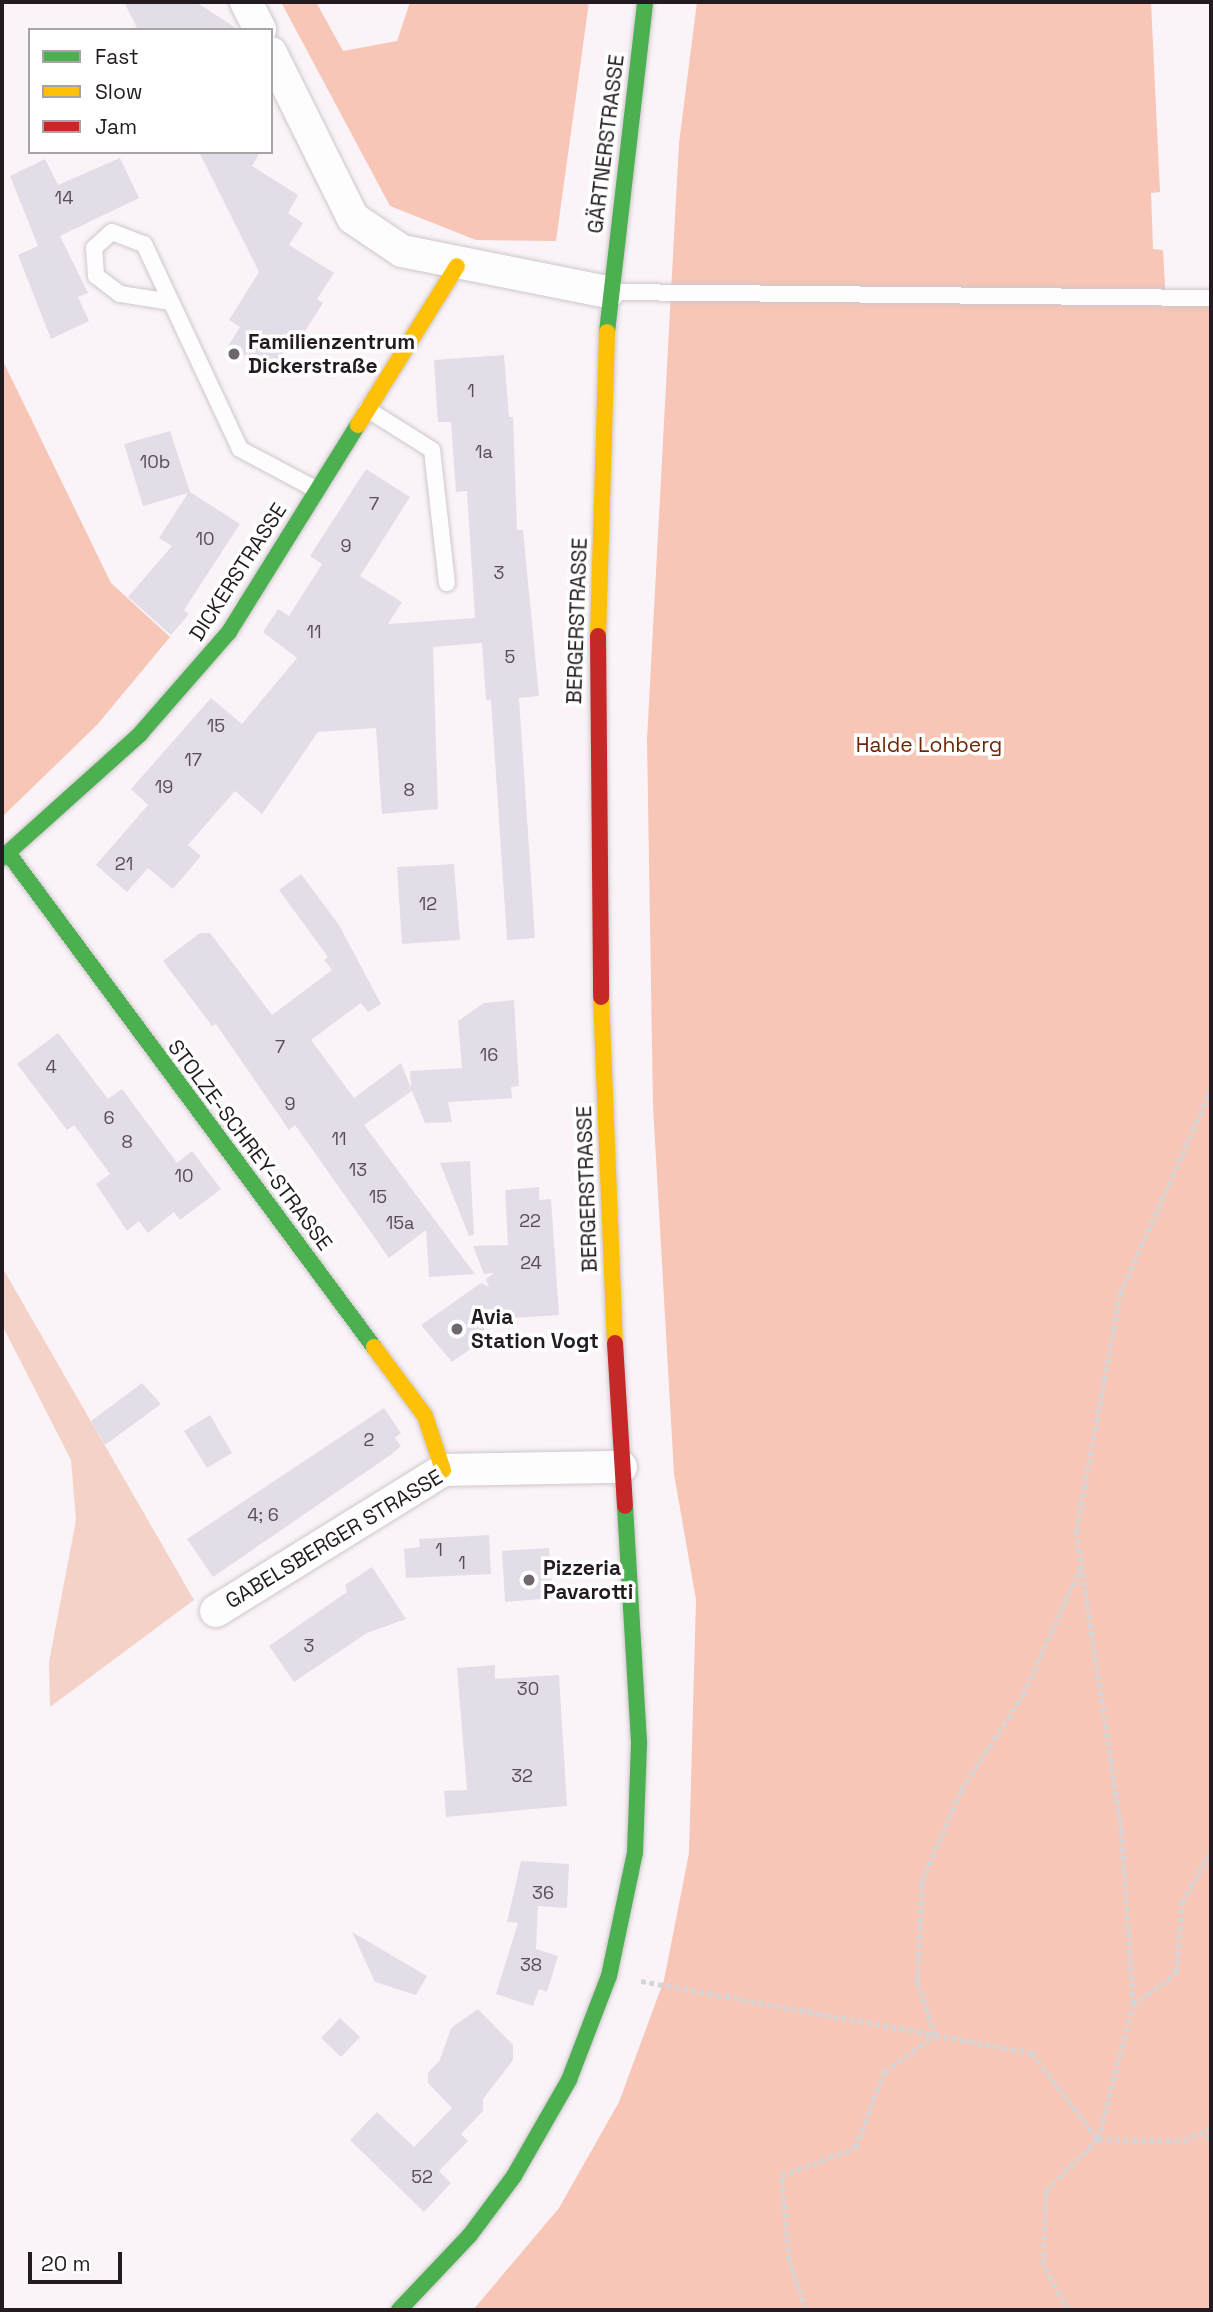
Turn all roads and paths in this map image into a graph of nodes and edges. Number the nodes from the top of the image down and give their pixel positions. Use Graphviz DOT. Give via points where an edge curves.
graph roads {
  1 [pos="246,2"];
  2 [pos="645,2"];
  3 [pos="259,28"];
  4 [pos="273,56"];
  5 [pos="457,266"];
  6 [pos="608,292"];
  7 [pos="1211,298"];
  8 [pos="171,302"];
  9 [pos="366,409"];
  10 [pos="317,490"];
  11 [pos="447,583"];
  12 [pos="5,855"];
  13 [pos="1211,1089"];
  14 [pos="621,1467"];
  15 [pos="443,1470"];
  16 [pos="1080,1568"];
  17 [pos="216,1611"];
  18 [pos="1211,1850"];
  19 [pos="609,1976"];
  20 [pos="1133,2005"];
  21 [pos="935,2035"];
  22 [pos="1211,2128"];
  23 [pos="1207,2135"];
  24 [pos="1098,2139"];
  25 [pos="1211,2146"];
  26 [pos="399,2310"];
  27 [pos="806,2310"];
  28 [pos="1068,2310"];
  1 -- 3 [label="street"];
  2 -- 6 [label="main road, GÄRTNERSTRASSE"];
  4 -- 5 [label="street" via="353,218 402,251"];
  5 -- 6 [label="street"];
  5 -- 9 [label="main road, DICKERSTRASSE"];
  6 -- 7 [label="lane"];
  6 -- 14 [label="main road, BERGERSTRASSE" via="595,741 606,1189"];
  8 -- 8 [label="lane" via="144,244 112,232 94,248 96,276 120,294"];
  8 -- 10 [label="lane" via="240,449"];
  9 -- 10 [label="main road, DICKERSTRASSE"];
  9 -- 11 [label="lane" via="432,450"];
  10 -- 12 [label="main road, DICKERSTRASSE" via="229,632 140,734"];
  12 -- 15 [label="main road, STOLZE-SCHREY-STRASSE" via="425,1416"];
  13 -- 16 [label="path" via="1120,1294 1076,1531"];
  14 -- 15 [label="street, GABELSBERGER STRASSE"];
  14 -- 19 [label="main road, BERGERSTRASSE" via="640,1795 628,1902"];
  15 -- 17 [label="street, GABELSBERGER STRASSE"];
  16 -- 20 [label="path" via="1121,1830"];
  16 -- 21 [label="path" via="1023,1695 961,1790 922,1881 917,1982"];
  18 -- 20 [label="path" via="1182,1903 1176,1973"];
  19 -- 21 [label="path"];
  19 -- 26 [label="main road, BERGERSTRASSE" via="569,2080 514,2176 470,2235"];
  20 -- 24 [label="path"];
  21 -- 24 [label="path" via="1032,2053"];
  21 -- 27 [label="path" via="884,2072 855,2148 781,2176 789,2260"];
  22 -- 23 [label="path"];
  23 -- 24 [label="path" via="1183,2141"];
  23 -- 25 [label="path"];
  24 -- 28 [label="path" via="1046,2190 1043,2265"];
}
